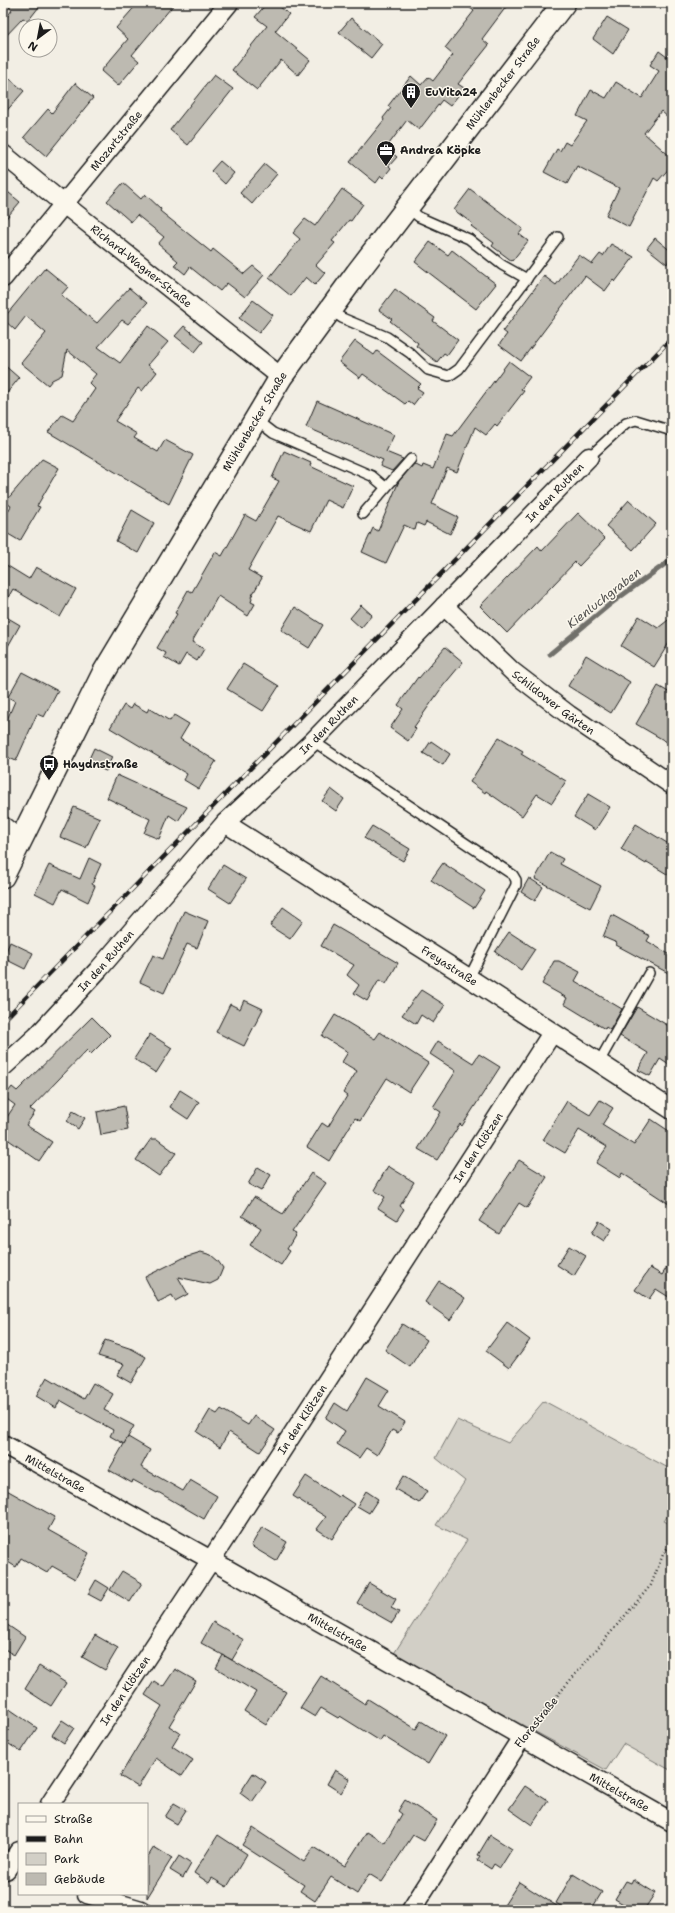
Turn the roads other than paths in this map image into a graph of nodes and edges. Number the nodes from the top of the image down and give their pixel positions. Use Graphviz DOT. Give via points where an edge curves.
graph roads {
  1 [pos="229,3"];
  2 [pos="564,3"];
  3 [pos="3,154"];
  4 [pos="65,205"];
  5 [pos="407,207"];
  6 [pos="558,238"];
  7 [pos="3,278"];
  8 [pos="527,279"];
  9 [pos="330,310"];
  10 [pos="281,376"];
  11 [pos="255,419"];
  12 [pos="672,431"];
  13 [pos="589,457"];
  14 [pos="410,459"];
  15 [pos="385,488"];
  16 [pos="363,514"];
  17 [pos="444,606"];
  18 [pos="313,741"];
  19 [pos="672,785"];
  20 [pos="225,823"];
  21 [pos="3,826"];
  22 [pos="20,840"];
  23 [pos="3,876"];
  24 [pos="649,973"];
  25 [pos="469,978"];
  26 [pos="552,1033"];
  27 [pos="599,1062"];
  28 [pos="3,1067"];
  29 [pos="672,1110"];
  30 [pos="3,1444"];
  31 [pos="211,1560"];
  32 [pos="522,1737"];
  33 [pos="51,1803"];
  34 [pos="672,1822"];
  35 [pos="18,1853"];
  36 [pos="9,1871"];
  37 [pos="90,1895"];
  38 [pos="141,1910"];
  39 [pos="411,1910"];
  1 -- 4 [label="street, Mozartstraße"];
  2 -- 5 [label="main road, Mühlenbecker Straße"];
  3 -- 4 [label="street, Richard-Wagner-Straße"];
  4 -- 7 [label="street, Mozartstraße"];
  4 -- 10 [label="street, Richard-Wagner-Straße"];
  5 -- 8 [label="lane" via="419,217 469,239 502,265"];
  5 -- 9 [label="main road, Mühlenbecker Straße"];
  6 -- 8 [label="lane"];
  8 -- 9 [label="lane" via="459,369 449,376 428,370 387,337 342,318"];
  9 -- 10 [label="main road, Mühlenbecker Straße"];
  10 -- 11 [label="main road, Mühlenbecker Straße"];
  11 -- 15 [label="lane" via="273,433 372,476"];
  11 -- 22 [label="main road, Mühlenbecker Straße" via="103,674"];
  12 -- 13 [label="lane, In den Ruthen" via="636,420 626,423"];
  13 -- 17 [label="street, In den Ruthen"];
  14 -- 15 [label="lane"];
  15 -- 16 [label="lane"];
  17 -- 18 [label="street, In den Ruthen"];
  17 -- 19 [label="street, Schildower Gärten" via="513,672 569,715"];
  18 -- 20 [label="street, In den Ruthen"];
  18 -- 25 [label="lane" via="513,875 516,885"];
  20 -- 25 [label="street, Freyastraße"];
  20 -- 28 [label="street, In den Ruthen" via="99,969 37,1036"];
  21 -- 22 [label="street"];
  22 -- 23 [label="main road, Mühlenbecker Straße"];
  24 -- 27 [label="lane"];
  25 -- 26 [label="street, Freyastraße"];
  26 -- 27 [label="street, Freyastraße"];
  26 -- 31 [label="street, In den Klötzen"];
  27 -- 29 [label="street, Freyastraße"];
  30 -- 31 [label="street, Mittelstraße"];
  31 -- 32 [label="street, Mittelstraße"];
  31 -- 33 [label="street, In den Klötzen"];
  32 -- 34 [label="street, Mittelstraße"];
  32 -- 39 [label="street, Florastraße"];
  35 -- 36 [label="street"];
  37 -- 38 [label="street"];
}
